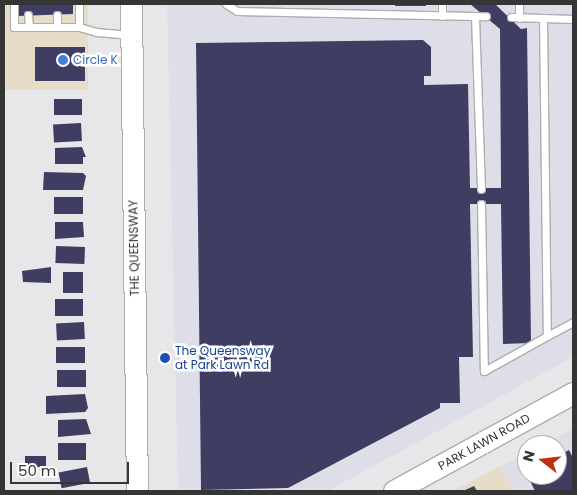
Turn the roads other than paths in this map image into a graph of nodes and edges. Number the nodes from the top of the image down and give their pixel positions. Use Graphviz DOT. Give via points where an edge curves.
graph roads {
  1 [pos="14,4"];
  2 [pos="79,4"];
  3 [pos="131,4"];
  4 [pos="226,4"];
  5 [pos="442,4"];
  6 [pos="519,4"];
  7 [pos="28,15"];
  8 [pos="57,15"];
  9 [pos="442,16"];
  10 [pos="486,16"];
  11 [pos="475,17"];
  12 [pos="511,17"];
  13 [pos="520,18"];
  14 [pos="543,18"];
  15 [pos="573,19"];
  16 [pos="28,27"];
  17 [pos="57,27"];
  18 [pos="79,27"];
  19 [pos="131,35"];
  20 [pos="481,189"];
  21 [pos="481,204"];
  22 [pos="573,322"];
  23 [pos="547,336"];
  24 [pos="573,393"];
  25 [pos="137,491"];
  26 [pos="394,491"];
  1 -- 16 [label="lane" via="14,27"];
  2 -- 18 [label="lane"];
  3 -- 19 [label="main road, THE QUEENSWAY"];
  4 -- 9 [label="lane" via="237,11"];
  5 -- 9 [label="lane"];
  6 -- 13 [label="lane"];
  7 -- 16 [label="lane"];
  8 -- 17 [label="lane"];
  9 -- 11 [label="lane"];
  10 -- 11 [label="lane"];
  11 -- 20 [label="lane"];
  12 -- 13 [label="lane"];
  13 -- 14 [label="lane"];
  14 -- 15 [label="lane"];
  14 -- 23 [label="lane"];
  16 -- 17 [label="lane"];
  17 -- 18 [label="lane"];
  18 -- 19 [label="lane"];
  19 -- 25 [label="main road, THE QUEENSWAY"];
  21 -- 23 [label="lane" via="484,371"];
  22 -- 23 [label="lane"];
  24 -- 26 [label="main road, PARK LAWN ROAD"];
}
